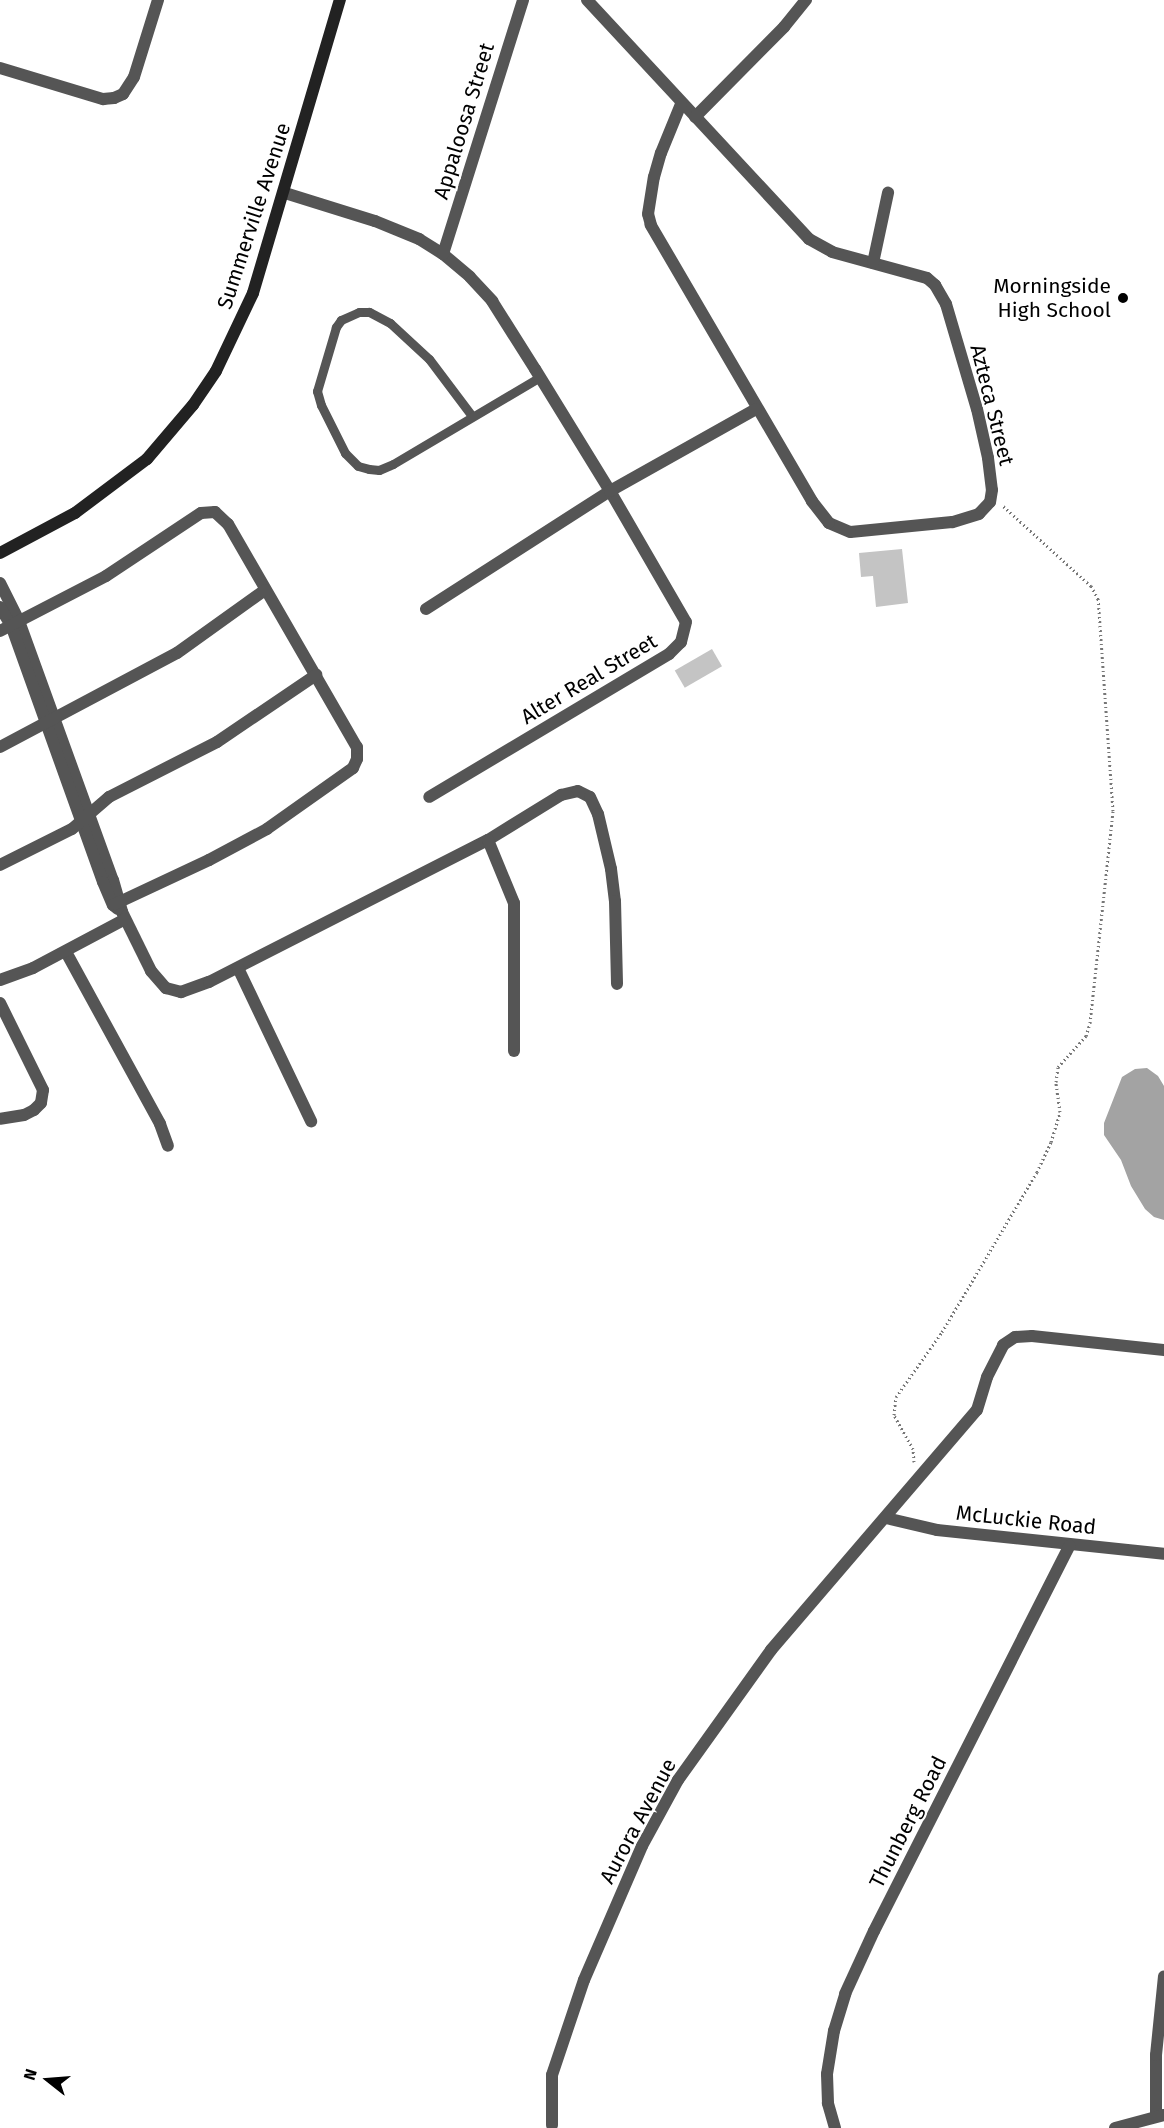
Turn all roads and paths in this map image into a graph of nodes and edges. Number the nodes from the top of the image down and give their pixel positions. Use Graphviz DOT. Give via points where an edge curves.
graph roads {
  1 [pos="158,0"];
  2 [pos="340,0"];
  3 [pos="523,0"];
  4 [pos="587,0"];
  5 [pos="806,0"];
  6 [pos="0,68"];
  7 [pos="681,104"];
  8 [pos="695,117"];
  9 [pos="285,193"];
  10 [pos="888,193"];
  11 [pos="443,254"];
  12 [pos="873,262"];
  13 [pos="540,377"];
  14 [pos="756,408"];
  15 [pos="472,416"];
  16 [pos="610,491"];
  17 [pos="990,502"];
  18 [pos="0,554"];
  19 [pos="0,583"];
  20 [pos="265,590"];
  21 [pos="0,607"];
  22 [pos="426,609"];
  23 [pos="10,626"];
  24 [pos="316,675"];
  25 [pos="49,720"];
  26 [pos="0,747"];
  27 [pos="429,797"];
  28 [pos="85,819"];
  29 [pos="488,840"];
  30 [pos="0,865"];
  31 [pos="120,910"];
  32 [pos="66,952"];
  33 [pos="237,968"];
  34 [pos="0,980"];
  35 [pos="617,984"];
  36 [pos="0,1003"];
  37 [pos="513,1051"];
  38 [pos="0,1119"];
  39 [pos="311,1121"];
  40 [pos="168,1146"];
  41 [pos="1164,1350"];
  42 [pos="917,1482"];
  43 [pos="886,1518"];
  44 [pos="1069,1546"];
  45 [pos="1164,1554"];
  46 [pos="1164,1976"];
  47 [pos="1160,2115"];
  48 [pos="552,2126"];
  49 [pos="835,2128"];
  50 [pos="1115,2128"];
  1 -- 6 [label="street" via="134,77 123,94 114,98 103,99"];
  2 -- 9 [label="street, Summerville Avenue"];
  3 -- 11 [label="street, Appaloosa Street"];
  4 -- 7 [label="street, Azteca Street"];
  5 -- 8 [label="street"];
  7 -- 8 [label="street, Azteca Street"];
  7 -- 14 [label="street" via="661,153 648,214"];
  8 -- 12 [label="street, Azteca Street" via="809,239 832,252"];
  9 -- 11 [label="street, Alter Real Street" via="375,221 419,239"];
  9 -- 18 [label="street, Summerville Avenue" via="244,313 216,371 193,405 147,459 110,490"];
  10 -- 12 [label="street"];
  11 -- 13 [label="street, Alter Real Street" via="492,301"];
  12 -- 17 [label="street, Azteca Street" via="927,279 946,304 988,458"];
  13 -- 15 [label="lane"];
  13 -- 16 [label="street, Alter Real Street"];
  14 -- 16 [label="street"];
  14 -- 17 [label="street" via="812,501 829,523 839,529 860,532 952,522 973,518"];
  15 -- 15 [label="lane" via="429,359 390,323 369,312 359,312 341,320 336,327 317,390 351,461 379,470"];
  16 -- 22 [label="street"];
  16 -- 27 [label="street, Alter Real Street" via="683,615 686,628 681,642 669,654"];
  17 -- 42 [label="path" via="1004,506 1091,586 1098,599 1113,811 1090,1023 1086,1036 1058,1067 1060,1112 1054,1136 1037,1172 942,1332 896,1396 894,1415 913,1449"];
  19 -- 23 [label="street"];
  20 -- 23 [label="street" via="228,524 215,512 206,511 106,576"];
  20 -- 24 [label="street"];
  20 -- 25 [label="street" via="177,653"];
  21 -- 23 [label="street"];
  23 -- 25 [label="street"];
  24 -- 28 [label="street" via="217,742 109,797"];
  24 -- 31 [label="street" via="357,747 353,768 244,842"];
  25 -- 26 [label="street"];
  25 -- 28 [label="street"];
  28 -- 30 [label="street"];
  28 -- 31 [label="street"];
  29 -- 33 [label="street"];
  29 -- 35 [label="street" via="561,795 578,791 590,797 611,869"];
  29 -- 37 [label="street" via="514,903"];
  31 -- 32 [label="street"];
  31 -- 33 [label="street" via="151,971 166,988 189,991"];
  32 -- 34 [label="street"];
  32 -- 40 [label="street" via="160,1124"];
  33 -- 39 [label="street"];
  36 -- 38 [label="street" via="43,1090 41,1103 34,1110"];
  41 -- 42 [label="street, Aurora Avenue" via="1032,1336 1008,1340 996,1356 977,1410"];
  42 -- 43 [label="street, Aurora Avenue"];
  43 -- 44 [label="street, McLuckie Road" via="937,1530"];
  43 -- 48 [label="street, Aurora Avenue" via="771,1650 678,1780 642,1846 584,1980 552,2075"];
  44 -- 45 [label="street, McLuckie Road"];
  44 -- 49 [label="street, Thunberg Road" via="845,1994 827,2074 828,2103"];
  46 -- 47 [label="street" via="1156,2055"];
  47 -- 50 [label="street"];
}
